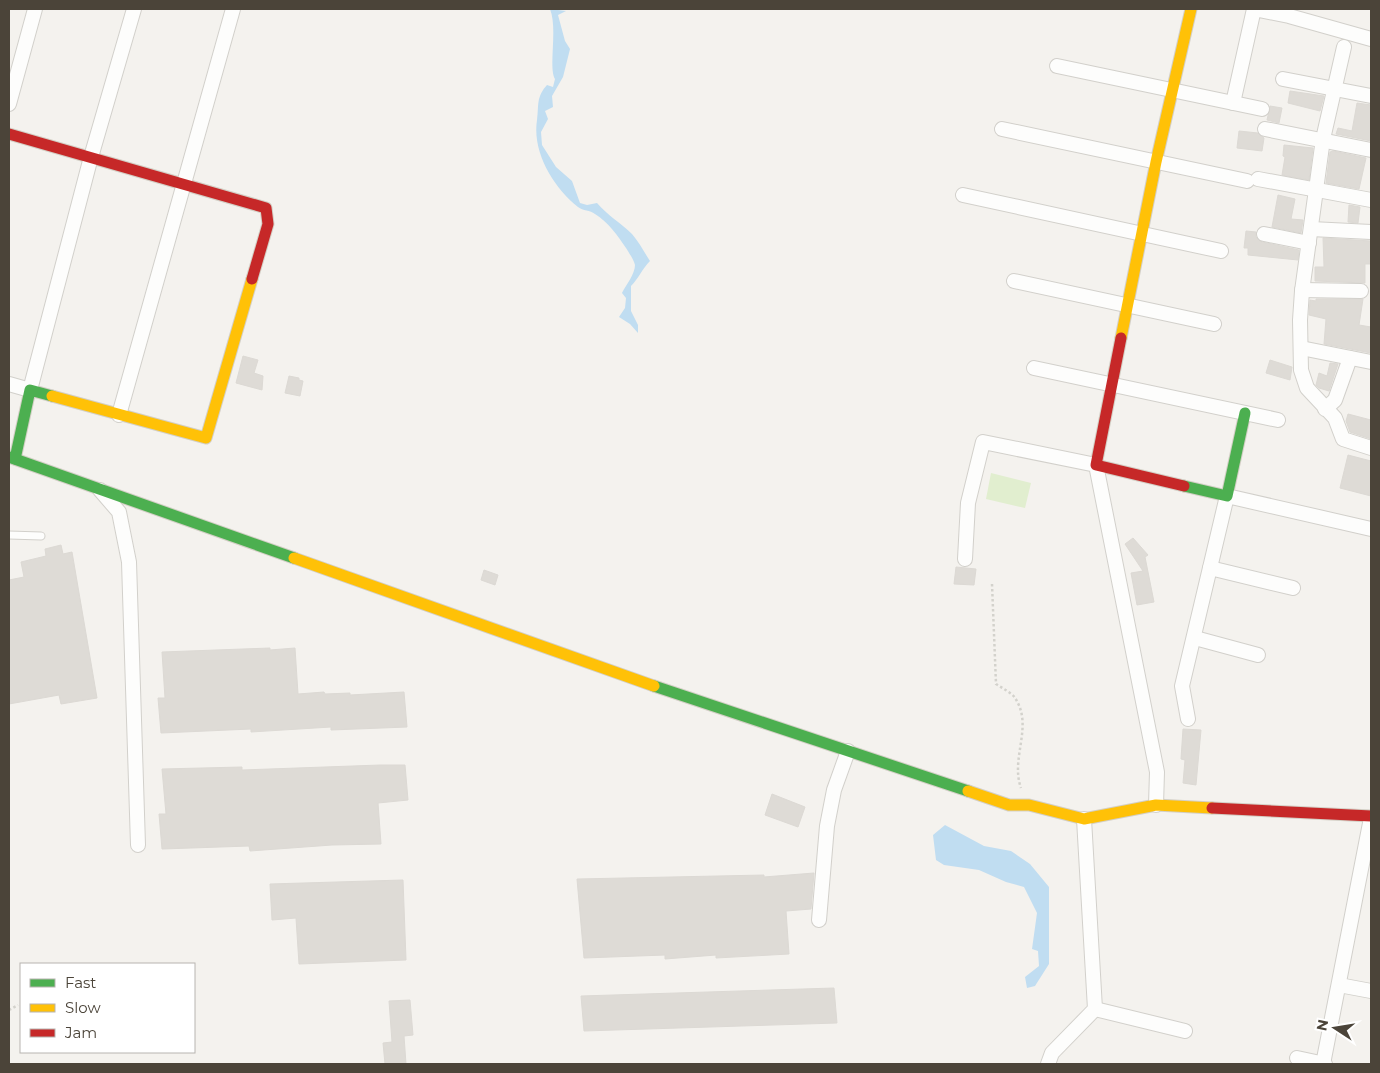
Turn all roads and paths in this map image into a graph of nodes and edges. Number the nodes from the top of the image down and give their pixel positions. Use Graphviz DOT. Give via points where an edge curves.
graph roads {
  1 [pos="35,9"];
  2 [pos="134,9"];
  3 [pos="233,9"];
  4 [pos="1191,9"];
  5 [pos="1371,38"];
  6 [pos="1344,47"];
  7 [pos="1057,66"];
  8 [pos="1283,79"];
  9 [pos="1335,89"];
  10 [pos="1173,90"];
  11 [pos="1371,96"];
  12 [pos="1233,103"];
  13 [pos="9,104"];
  14 [pos="1262,109"];
  15 [pos="1002,129"];
  16 [pos="1265,129"];
  17 [pos="9,134"];
  18 [pos="1323,139"];
  19 [pos="1371,150"];
  20 [pos="91,157"];
  21 [pos="1156,162"];
  22 [pos="185,184"];
  23 [pos="1317,191"];
  24 [pos="963,195"];
  25 [pos="1371,200"];
  26 [pos="1312,229"];
  27 [pos="1371,232"];
  28 [pos="1143,233"];
  29 [pos="1264,234"];
  30 [pos="1309,243"];
  31 [pos="1221,251"];
  32 [pos="1014,281"];
  33 [pos="1302,290"];
  34 [pos="1361,292"];
  35 [pos="1127,306"];
  36 [pos="1214,324"];
  37 [pos="1301,348"];
  38 [pos="1350,358"];
  39 [pos="1371,362"];
  40 [pos="1034,368"];
  41 [pos="9,384"];
  42 [pos="1111,384"];
  43 [pos="30,390"];
  44 [pos="1325,409"];
  45 [pos="1245,413"];
  46 [pos="119,415"];
  47 [pos="1278,420"];
  48 [pos="1371,448"];
  49 [pos="12,458"];
  50 [pos="1096,465"];
  51 [pos="99,490"];
  52 [pos="1227,496"];
  53 [pos="1371,529"];
  54 [pos="9,535"];
  55 [pos="41,536"];
  56 [pos="965,558"];
  57 [pos="1210,568"];
  58 [pos="992,584"];
  59 [pos="1293,588"];
  60 [pos="1195,638"];
  61 [pos="1258,655"];
  62 [pos="1188,719"];
  63 [pos="848,751"];
  64 [pos="1029,805"];
  65 [pos="1156,805"];
  66 [pos="1371,817"];
  67 [pos="1084,819"];
  68 [pos="138,845"];
  69 [pos="819,920"];
  70 [pos="1338,985"];
  71 [pos="1371,991"];
  72 [pos="18,1005"];
  73 [pos="1095,1009"];
  74 [pos="9,1010"];
  75 [pos="1185,1031"];
  76 [pos="1297,1058"];
  77 [pos="1048,1064"];
  78 [pos="1324,1064"];
  1 -- 13 [label="street"];
  2 -- 20 [label="street"];
  3 -- 22 [label="street"];
  4 -- 10 [label="street"];
  5 -- 12 [label="street" via="1254,9"];
  6 -- 9 [label="street"];
  7 -- 10 [label="street"];
  8 -- 9 [label="street"];
  9 -- 11 [label="street"];
  9 -- 18 [label="street"];
  10 -- 12 [label="street"];
  10 -- 21 [label="street"];
  12 -- 14 [label="street"];
  15 -- 21 [label="street"];
  16 -- 18 [label="street"];
  17 -- 20 [label="street"];
  18 -- 19 [label="street"];
  18 -- 23 [label="street"];
  20 -- 22 [label="street"];
  20 -- 43 [label="street"];
  21 -- 23 [label="street"];
  21 -- 28 [label="street"];
  22 -- 46 [label="street"];
  22 -- 46 [label="street" via="266,208 268,224 206,438"];
  23 -- 25 [label="street"];
  23 -- 26 [label="street"];
  24 -- 28 [label="street"];
  26 -- 27 [label="street"];
  26 -- 30 [label="street"];
  28 -- 31 [label="street"];
  28 -- 35 [label="street"];
  29 -- 30 [label="street"];
  30 -- 33 [label="street"];
  32 -- 35 [label="street"];
  33 -- 34 [label="street"];
  33 -- 37 [label="street"];
  35 -- 36 [label="street"];
  35 -- 42 [label="street"];
  37 -- 38 [label="street"];
  37 -- 44 [label="street" via="1300,370 1307,388"];
  38 -- 39 [label="street"];
  38 -- 44 [label="street" via="1335,400"];
  40 -- 42 [label="street"];
  41 -- 43 [label="street"];
  42 -- 45 [label="street"];
  42 -- 50 [label="street"];
  43 -- 46 [label="street"];
  43 -- 49 [label="street"];
  44 -- 48 [label="street" via="1335,418 1343,439"];
  45 -- 47 [label="street"];
  45 -- 52 [label="street"];
  49 -- 51 [label="street"];
  50 -- 52 [label="street"];
  50 -- 56 [label="street" via="983,442 968,503"];
  50 -- 65 [label="street" via="1157,772"];
  51 -- 63 [label="street" via="598,667"];
  51 -- 68 [label="street" via="119,512 128,562"];
  52 -- 53 [label="street"];
  52 -- 57 [label="street"];
  54 -- 55 [label="lane"];
  57 -- 59 [label="street"];
  57 -- 60 [label="street"];
  58 -- 64 [label="path" via="996,684 1015,698 1022,716 1024,734 1017,759 1020,786"];
  60 -- 61 [label="street"];
  60 -- 62 [label="street" via="1182,686"];
  63 -- 64 [label="street" via="1009,805"];
  63 -- 69 [label="street" via="834,790 827,826"];
  64 -- 67 [label="street"];
  65 -- 66 [label="street"];
  65 -- 67 [label="street"];
  66 -- 70 [label="street"];
  67 -- 73 [label="street"];
  70 -- 71 [label="street"];
  70 -- 78 [label="street"];
  72 -- 74 [label="path"];
  73 -- 75 [label="street"];
  73 -- 77 [label="street" via="1052,1053"];
  76 -- 78 [label="street"];
}
